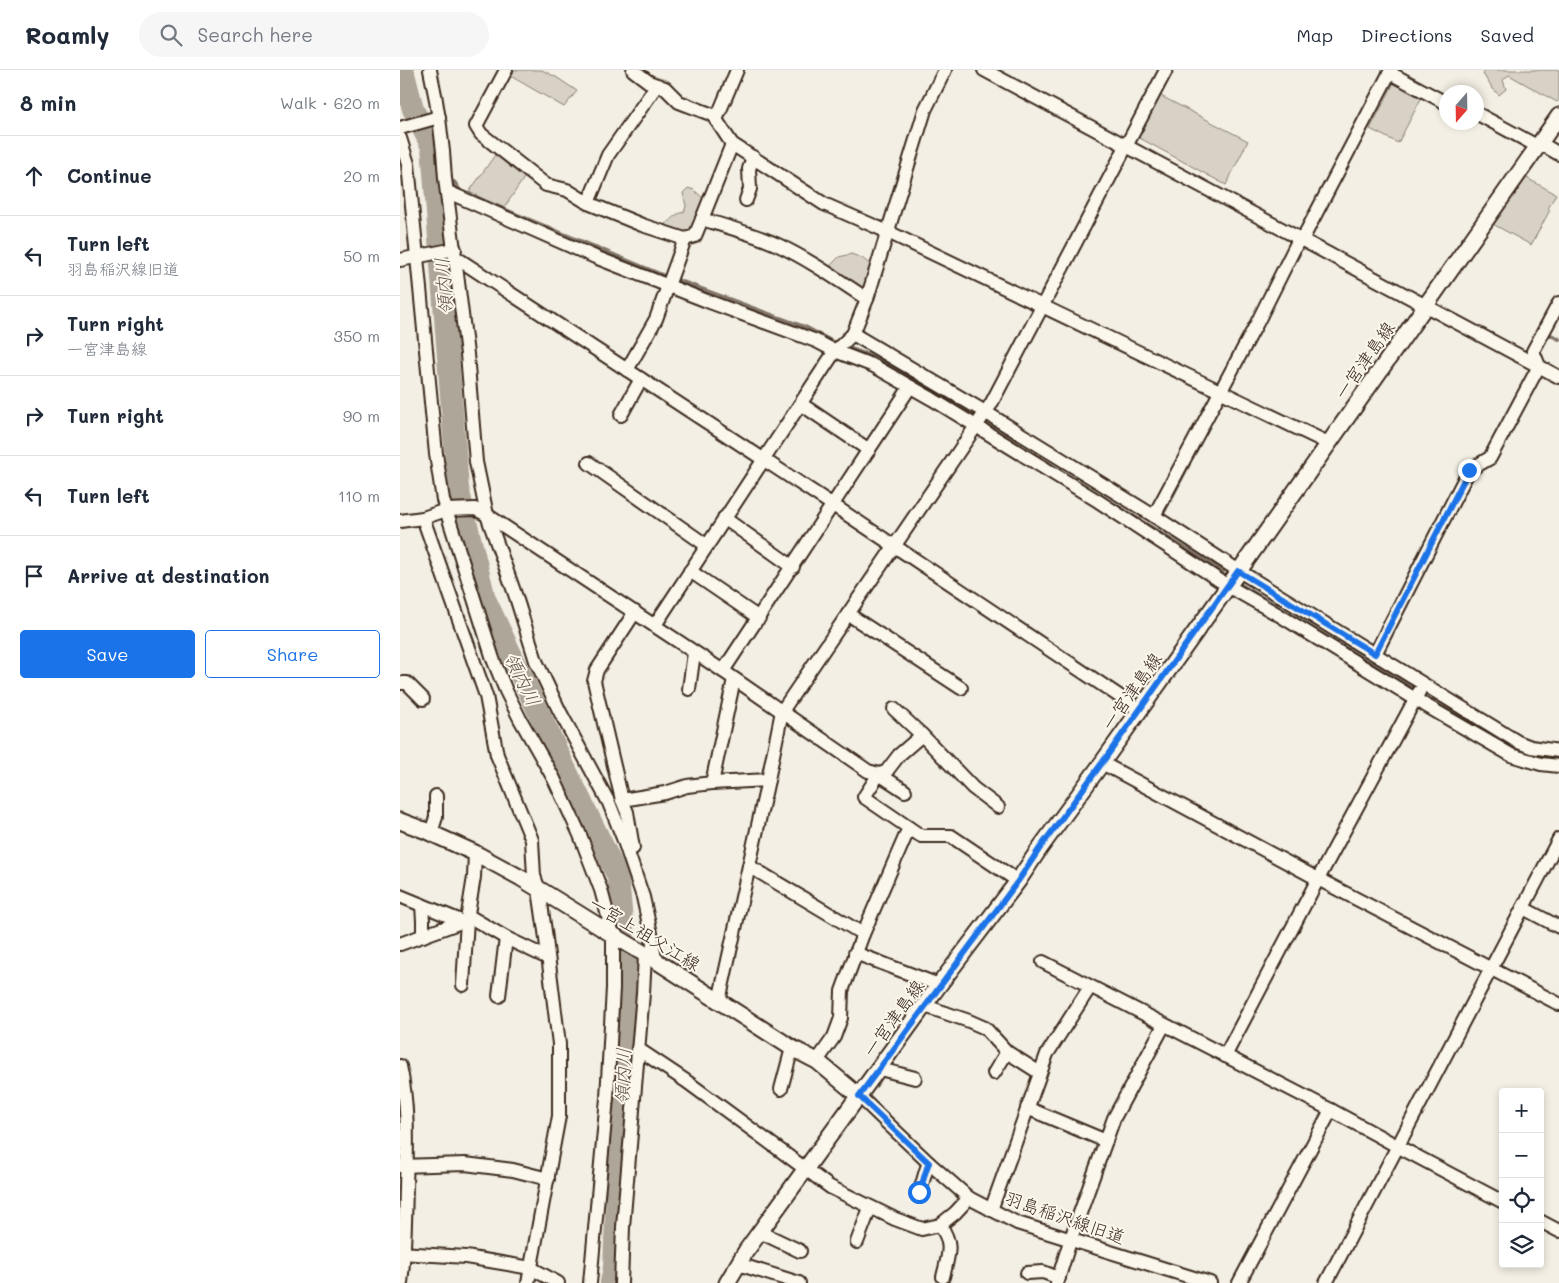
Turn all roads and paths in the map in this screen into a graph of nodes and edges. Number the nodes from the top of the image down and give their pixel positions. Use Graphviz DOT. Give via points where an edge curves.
graph roads {
  1 [pos="430,70"];
  2 [pos="506,70"];
  3 [pos="633,70"];
  4 [pos="737,70"];
  5 [pos="945,70"];
  6 [pos="984,70"];
  7 [pos="1166,70"];
  8 [pos="1390,71"];
  9 [pos="657,85"];
  10 [pos="1439,99"];
  11 [pos="1559,116"];
  12 [pos="1484,117"];
  13 [pos="434,119"];
  14 [pos="716,120"];
  15 [pos="400,128"];
  16 [pos="400,138"];
  17 [pos="732,144"];
  18 [pos="1538,145"];
  19 [pos="1126,146"];
  20 [pos="1559,154"];
  21 [pos="753,157"];
  22 [pos="448,192"];
  23 [pos="746,200"];
  24 [pos="588,203"];
  25 [pos="702,219"];
  26 [pos="888,232"];
  27 [pos="685,239"];
  28 [pos="1301,239"];
  29 [pos="451,252"];
  30 [pos="418,256"];
  31 [pos="400,260"];
  32 [pos="668,286"];
  33 [pos="867,299"];
  34 [pos="1559,303"];
  35 [pos="1042,306"];
  36 [pos="1425,306"];
  37 [pos="853,334"];
  38 [pos="835,351"];
  39 [pos="1539,366"];
  40 [pos="627,370"];
  41 [pos="1559,377"];
  42 [pos="641,379"];
  43 [pos="910,387"];
  44 [pos="1221,390"];
  45 [pos="800,404"];
  46 [pos="985,412"];
  47 [pos="621,415"];
  48 [pos="976,425"];
  49 [pos="1328,443"];
  50 [pos="869,450"];
  51 [pos="763,459"];
  52 [pos="589,464"];
  53 [pos="833,505"];
  54 [pos="447,510"];
  55 [pos="481,512"];
  56 [pos="1154,516"];
  57 [pos="423,518"];
  58 [pos="724,518"];
  59 [pos="400,521"];
  60 [pos="706,545"];
  61 [pos="894,546"];
  62 [pos="793,566"];
  63 [pos="1238,571"];
  64 [pos="690,572"];
  65 [pos="1228,586"];
  66 [pos="635,612"];
  67 [pos="848,614"];
  68 [pos="759,618"];
  69 [pos="654,625"];
  70 [pos="694,653"];
  71 [pos="1375,654"];
  72 [pos="723,671"];
  73 [pos="734,679"];
  74 [pos="400,683"];
  75 [pos="1423,684"];
  76 [pos="962,688"];
  77 [pos="689,689"];
  78 [pos="423,699"];
  79 [pos="1415,699"];
  80 [pos="894,709"];
  81 [pos="1140,710"];
  82 [pos="782,711"];
  83 [pos="922,735"];
  84 [pos="1559,752"];
  85 [pos="1102,763"];
  86 [pos="1559,766"];
  87 [pos="879,774"];
  88 [pos="768,780"];
  89 [pos="712,783"];
  90 [pos="905,791"];
  91 [pos="436,796"];
  92 [pos="622,800"];
  93 [pos="998,807"];
  94 [pos="400,821"];
  95 [pos="909,828"];
  96 [pos="431,833"];
  97 [pos="1559,840"];
  98 [pos="475,853"];
  99 [pos="749,866"];
  100 [pos="1318,879"];
  101 [pos="637,880"];
  102 [pos="1018,881"];
  103 [pos="539,890"];
  104 [pos="400,896"];
  105 [pos="422,905"];
  106 [pos="1523,908"];
  107 [pos="464,921"];
  108 [pos="1559,927"];
  109 [pos="863,934"];
  110 [pos="423,936"];
  111 [pos="615,936"];
  112 [pos="506,938"];
  113 [pos="400,944"];
  114 [pos="856,953"];
  115 [pos="647,956"];
  116 [pos="548,958"];
  117 [pos="1043,962"];
  118 [pos="1491,968"];
  119 [pos="463,985"];
  120 [pos="939,986"];
  121 [pos="1090,987"];
  122 [pos="499,996"];
  123 [pos="719,1001"];
  124 [pos="1559,1004"];
  125 [pos="925,1006"];
  126 [pos="1164,1025"];
  127 [pos="792,1048"];
  128 [pos="638,1049"];
  129 [pos="1007,1052"];
  130 [pos="1225,1056"];
  131 [pos="817,1061"];
  132 [pos="400,1066"];
  133 [pos="880,1069"];
  134 [pos="994,1073"];
  135 [pos="1040,1073"];
  136 [pos="916,1078"];
  137 [pos="781,1089"];
  138 [pos="859,1096"];
  139 [pos="1027,1108"];
  140 [pos="1332,1110"];
  141 [pos="1106,1141"];
  142 [pos="1397,1146"];
  143 [pos="929,1163"];
  144 [pos="403,1166"];
  145 [pos="805,1170"];
  146 [pos="548,1179"];
  147 [pos="925,1188"];
  148 [pos="969,1198"];
  149 [pos="1499,1200"];
  150 [pos="870,1208"];
  151 [pos="991,1210"];
  152 [pos="1544,1223"];
  153 [pos="940,1225"];
  154 [pos="1559,1231"];
  155 [pos="760,1232"];
  156 [pos="1070,1241"];
  157 [pos="857,1242"];
  158 [pos="800,1251"];
  159 [pos="402,1252"];
  160 [pos="738,1264"];
  161 [pos="531,1268"];
  162 [pos="1028,1273"];
  163 [pos="943,1277"];
  164 [pos="1058,1280"];
  165 [pos="400,1283"];
  166 [pos="528,1283"];
  167 [pos="558,1283"];
  168 [pos="590,1283"];
  169 [pos="620,1283"];
  170 [pos="727,1283"];
  171 [pos="799,1283"];
  172 [pos="1210,1283"];
  173 [pos="1239,1283"];
  174 [pos="1326,1283"];
  1 -- 13 [label="street"];
  2 -- 24 [label="street" via="476,126 481,134 546,185 567,190"];
  3 -- 9 [label="street"];
  4 -- 14 [label="street"];
  5 -- 26 [label="street" via="925,110"];
  6 -- 19 [label="street"];
  7 -- 19 [label="street"];
  8 -- 10 [label="street"];
  8 -- 28 [label="street"];
  9 -- 14 [label="street" via="665,88 679,102 713,115"];
  9 -- 24 [label="street" via="608,155"];
  11 -- 18 [label="main road, 一宮津島線"];
  12 -- 18 [label="street"];
  13 -- 15 [label="street"];
  13 -- 22 [label="street"];
  14 -- 17 [label="street"];
  16 -- 30 [label="street" via="408,164"];
  17 -- 21 [label="street"];
  17 -- 25 [label="street"];
  18 -- 20 [label="street"];
  18 -- 36 [label="main road, 一宮津島線"];
  19 -- 28 [label="street"];
  19 -- 35 [label="street"];
  21 -- 23 [label="street"];
  21 -- 26 [label="street" via="824,204"];
  22 -- 29 [label="street"];
  22 -- 32 [label="street" via="596,258"];
  24 -- 27 [label="street"];
  25 -- 27 [label="street" via="695,236"];
  25 -- 33 [label="street" via="778,246 817,266"];
  26 -- 33 [label="street"];
  26 -- 35 [label="street"];
  27 -- 32 [label="street"];
  28 -- 36 [label="street"];
  28 -- 44 [label="street"];
  29 -- 30 [label="street"];
  29 -- 40 [label="street"];
  29 -- 55 [label="street" via="467,354"];
  30 -- 31 [label="street"];
  30 -- 54 [label="street" via="436,454"];
  32 -- 38 [label="street"];
  32 -- 40 [label="street" via="656,319"];
  33 -- 37 [label="street"];
  34 -- 39 [label="street" via="1533,351"];
  35 -- 44 [label="street"];
  35 -- 46 [label="street"];
  36 -- 39 [label="street"];
  36 -- 49 [label="main road, 一宮津島線"];
  37 -- 38 [label="street"];
  37 -- 46 [label="street"];
  38 -- 43 [label="street" via="874,366"];
  38 -- 45 [label="street"];
  39 -- 41 [label="street"];
  39 -- 71 [label="street" via="1490,458 1469,470"];
  40 -- 42 [label="street"];
  42 -- 47 [label="street"];
  42 -- 51 [label="street"];
  43 -- 48 [label="street"];
  43 -- 50 [label="street"];
  44 -- 49 [label="street"];
  44 -- 56 [label="street"];
  45 -- 50 [label="street"];
  45 -- 51 [label="street"];
  46 -- 48 [label="street"];
  46 -- 56 [label="street"];
  48 -- 61 [label="street"];
  48 -- 65 [label="street"];
  49 -- 63 [label="main road, 一宮津島線"];
  50 -- 53 [label="street"];
  51 -- 53 [label="street"];
  51 -- 58 [label="street"];
  52 -- 60 [label="street"];
  53 -- 61 [label="street"];
  53 -- 62 [label="street"];
  54 -- 55 [label="street"];
  54 -- 57 [label="street"];
  54 -- 111 [label="street" via="506,691 580,835"];
  55 -- 66 [label="street"];
  55 -- 101 [label="street" via="516,597 536,661 609,803"];
  56 -- 63 [label="street"];
  57 -- 59 [label="street"];
  57 -- 103 [label="street" via="486,696 497,755 532,840 534,876"];
  58 -- 60 [label="street"];
  58 -- 62 [label="street"];
  60 -- 64 [label="street"];
  61 -- 67 [label="street"];
  61 -- 81 [label="street"];
  62 -- 68 [label="street"];
  63 -- 65 [label="main road, 一宮津島線"];
  63 -- 71 [label="street"];
  64 -- 68 [label="street"];
  64 -- 69 [label="street"];
  65 -- 79 [label="street"];
  65 -- 81 [label="main road, 一宮津島線"];
  66 -- 69 [label="street"];
  66 -- 92 [label="street" via="596,670 594,681"];
  67 -- 76 [label="street"];
  67 -- 82 [label="street"];
  68 -- 72 [label="street"];
  69 -- 70 [label="street"];
  70 -- 72 [label="street"];
  70 -- 77 [label="street"];
  71 -- 75 [label="street"];
  72 -- 73 [label="street"];
  73 -- 82 [label="street"];
  73 -- 89 [label="street"];
  74 -- 78 [label="street" via="407,683"];
  75 -- 79 [label="street"];
  75 -- 84 [label="street" via="1518,742"];
  79 -- 86 [label="street" via="1511,755"];
  79 -- 100 [label="street"];
  80 -- 83 [label="street"];
  81 -- 85 [label="main road, 一宮津島線"];
  82 -- 87 [label="street" via="868,771"];
  82 -- 88 [label="street"];
  83 -- 87 [label="street" via="899,755 886,772"];
  83 -- 93 [label="street" via="972,788"];
  85 -- 100 [label="street"];
  85 -- 102 [label="main road, 一宮津島線"];
  87 -- 90 [label="street"];
  87 -- 95 [label="street" via="864,797"];
  88 -- 89 [label="street"];
  88 -- 99 [label="street"];
  89 -- 92 [label="street"];
  91 -- 96 [label="street" via="436,818"];
  92 -- 101 [label="street" via="627,812"];
  94 -- 96 [label="main road, 一宮上祖父江線"];
  95 -- 102 [label="street" via="921,836 951,836"];
  95 -- 109 [label="street"];
  96 -- 98 [label="main road, 一宮上祖父江線"];
  97 -- 106 [label="street"];
  98 -- 103 [label="main road, 一宮上祖父江線"];
  98 -- 107 [label="street" via="474,877"];
  99 -- 109 [label="street"];
  99 -- 123 [label="street"];
  100 -- 118 [label="street"];
  100 -- 130 [label="street"];
  101 -- 115 [label="street" via="645,905"];
  102 -- 120 [label="main road, 一宮津島線"];
  103 -- 111 [label="main road, 一宮上祖父江線"];
  103 -- 116 [label="street"];
  104 -- 105 [label="street"];
  105 -- 107 [label="street"];
  105 -- 110 [label="street"];
  106 -- 108 [label="street"];
  106 -- 118 [label="street"];
  107 -- 110 [label="street"];
  107 -- 112 [label="street" via="472,918"];
  107 -- 119 [label="street"];
  109 -- 114 [label="street"];
  110 -- 113 [label="street"];
  111 -- 115 [label="main road, 一宮上祖父江線"];
  111 -- 168 [label="street" via="607,1098"];
  112 -- 116 [label="street"];
  112 -- 122 [label="street"];
  114 -- 120 [label="street"];
  114 -- 131 [label="street" via="842,991 840,1018 834,1037"];
  115 -- 123 [label="main road, 一宮上祖父江線"];
  115 -- 128 [label="street"];
  116 -- 146 [label="street" via="559,1044 559,1116"];
  117 -- 121 [label="street"];
  118 -- 124 [label="street"];
  118 -- 142 [label="street"];
  120 -- 125 [label="main road, 一宮津島線"];
  121 -- 126 [label="street"];
  121 -- 135 [label="street" via="1047,1054"];
  123 -- 127 [label="main road, 一宮上祖父江線"];
  125 -- 129 [label="street" via="985,1028"];
  125 -- 133 [label="main road, 一宮津島線"];
  126 -- 130 [label="street"];
  126 -- 141 [label="street" via="1114,1118"];
  127 -- 131 [label="main road, 一宮上祖父江線"];
  127 -- 137 [label="street"];
  128 -- 145 [label="street"];
  128 -- 169 [label="street"];
  129 -- 134 [label="street"];
  129 -- 135 [label="street"];
  130 -- 140 [label="street"];
  131 -- 138 [label="main road, 一宮上祖父江線"];
  132 -- 144 [label="street" via="406,1095 408,1141"];
  133 -- 136 [label="street"];
  133 -- 138 [label="main road, 一宮津島線"];
  135 -- 139 [label="street"];
  138 -- 143 [label="street, 羽島稲沢線旧道"];
  138 -- 145 [label="main road, 一宮津島線"];
  139 -- 141 [label="street"];
  139 -- 151 [label="street"];
  140 -- 142 [label="street"];
  140 -- 173 [label="street"];
  141 -- 156 [label="street"];
  142 -- 149 [label="street"];
  142 -- 174 [label="street"];
  143 -- 147 [label="street" via="924,1172"];
  143 -- 148 [label="street, 羽島稲沢線旧道"];
  144 -- 146 [label="street" via="464,1164 512,1170"];
  144 -- 159 [label="street"];
  145 -- 150 [label="street"];
  145 -- 155 [label="main road, 一宮津島線"];
  146 -- 161 [label="street"];
  148 -- 151 [label="street, 羽島稲沢線旧道"];
  148 -- 153 [label="street"];
  150 -- 153 [label="street" via="922,1229"];
  150 -- 157 [label="street"];
  151 -- 156 [label="street, 羽島稲沢線旧道" via="1017,1223"];
  152 -- 154 [label="street"];
  153 -- 163 [label="street" via="950,1250"];
  155 -- 158 [label="street"];
  155 -- 160 [label="main road, 一宮津島線"];
  156 -- 164 [label="street"];
  156 -- 172 [label="street, 羽島稲沢線旧道"];
  159 -- 161 [label="street" via="466,1257"];
  159 -- 165 [label="street"];
  160 -- 170 [label="main road, 一宮津島線"];
  160 -- 171 [label="street"];
  161 -- 166 [label="street"];
  161 -- 167 [label="street"];
  162 -- 164 [label="street" via="1043,1272"];
}
